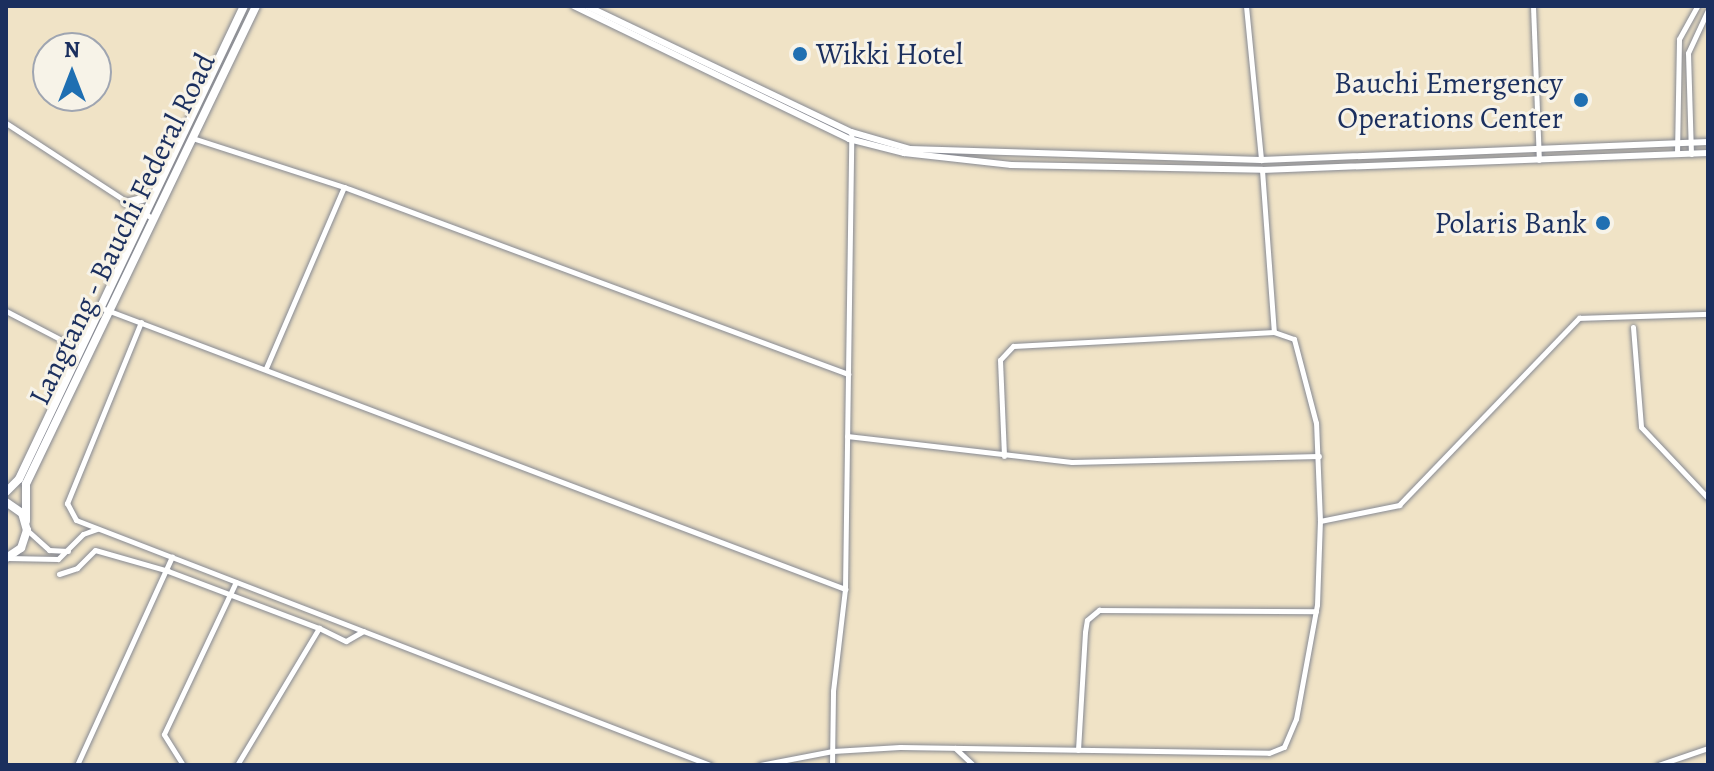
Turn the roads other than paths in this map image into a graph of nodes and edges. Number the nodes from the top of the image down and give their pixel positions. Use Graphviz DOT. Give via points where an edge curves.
graph roads {
  1 [pos="244,6"];
  2 [pos="256,6"];
  3 [pos="574,6"];
  4 [pos="587,6"];
  5 [pos="1246,6"];
  6 [pos="1533,6"];
  7 [pos="1697,6"];
  8 [pos="1708,10"];
  9 [pos="6,123"];
  10 [pos="850,135"];
  11 [pos="191,138"];
  12 [pos="1708,142"];
  13 [pos="1690,143"];
  14 [pos="1676,144"];
  15 [pos="1538,149"];
  16 [pos="1708,153"];
  17 [pos="1677,154"];
  18 [pos="1691,154"];
  19 [pos="1261,160"];
  20 [pos="1539,160"];
  21 [pos="1262,170"];
  22 [pos="344,187"];
  23 [pos="150,197"];
  24 [pos="126,203"];
  25 [pos="142,213"];
  26 [pos="152,218"];
  27 [pos="98,306"];
  28 [pos="6,311"];
  29 [pos="110,312"];
  30 [pos="1708,314"];
  31 [pos="141,322"];
  32 [pos="1633,327"];
  33 [pos="1274,332"];
  34 [pos="79,349"];
  35 [pos="266,368"];
  36 [pos="848,374"];
  37 [pos="847,436"];
  38 [pos="1004,456"];
  39 [pos="1319,456"];
  40 [pos="6,492"];
  41 [pos="1708,498"];
  42 [pos="6,502"];
  43 [pos="1320,521"];
  44 [pos="27,525"];
  45 [pos="98,529"];
  46 [pos="69,551"];
  47 [pos="172,557"];
  48 [pos="6,558"];
  49 [pos="168,571"];
  50 [pos="59,574"];
  51 [pos="236,582"];
  52 [pos="845,589"];
  53 [pos="231,596"];
  54 [pos="1316,611"];
  55 [pos="319,628"];
  56 [pos="363,631"];
  57 [pos="954,748"];
  58 [pos="1708,748"];
  59 [pos="1078,750"];
  60 [pos="833,751"];
  61 [pos="79,762"];
  62 [pos="87,765"];
  63 [pos="183,765"];
  64 [pos="237,765"];
  65 [pos="710,765"];
  66 [pos="760,765"];
  67 [pos="832,765"];
  68 [pos="973,765"];
  69 [pos="1658,765"];
  1 -- 23 [label="main road, Langtang - Bauchi Federal Road"];
  2 -- 11 [label="main road, Langtang - Bauchi Federal Road"];
  3 -- 10 [label="street"];
  4 -- 10 [label="street"];
  5 -- 19 [label="street"];
  6 -- 15 [label="street"];
  7 -- 14 [label="street" via="1679,39"];
  8 -- 13 [label="street" via="1688,53"];
  9 -- 24 [label="street"];
  10 -- 19 [label="street" via="923,150"];
  10 -- 21 [label="street" via="904,153 1011,165"];
  10 -- 36 [label="street"];
  11 -- 22 [label="street"];
  11 -- 26 [label="main road, Langtang - Bauchi Federal Road"];
  12 -- 13 [label="street"];
  13 -- 14 [label="street"];
  13 -- 18 [label="street"];
  14 -- 15 [label="street"];
  14 -- 17 [label="street"];
  15 -- 19 [label="street"];
  15 -- 20 [label="street"];
  16 -- 18 [label="street"];
  17 -- 18 [label="street"];
  17 -- 20 [label="street"];
  20 -- 21 [label="street"];
  21 -- 33 [label="street"];
  22 -- 35 [label="street"];
  22 -- 36 [label="street"];
  23 -- 24 [label="main road"];
  23 -- 25 [label="main road, Langtang - Bauchi Federal Road"];
  24 -- 25 [label="street"];
  25 -- 26 [label="street"];
  25 -- 27 [label="main road, Langtang - Bauchi Federal Road"];
  26 -- 29 [label="main road, Langtang - Bauchi Federal Road"];
  27 -- 29 [label="street"];
  27 -- 34 [label="main road, Langtang - Bauchi Federal Road"];
  28 -- 34 [label="street"];
  29 -- 31 [label="street"];
  29 -- 44 [label="main road, Langtang - Bauchi Federal Road" via="26,484"];
  30 -- 43 [label="street" via="1579,318 1399,505"];
  31 -- 35 [label="street"];
  31 -- 45 [label="street" via="67,503 76,520"];
  32 -- 41 [label="street" via="1641,427"];
  33 -- 38 [label="street" via="1013,346 1000,360"];
  33 -- 39 [label="street" via="1294,339"];
  34 -- 40 [label="main road, Langtang - Bauchi Federal Road" via="19,479"];
  35 -- 52 [label="street"];
  36 -- 37 [label="street"];
  37 -- 38 [label="street"];
  37 -- 52 [label="street"];
  38 -- 39 [label="street" via="1140,463"];
  39 -- 43 [label="street"];
  42 -- 44 [label="main road"];
  43 -- 54 [label="street"];
  44 -- 46 [label="street" via="49,550"];
  44 -- 48 [label="main road" via="21,548"];
  45 -- 46 [label="street" via="83,534"];
  45 -- 47 [label="street"];
  46 -- 48 [label="street" via="58,559"];
  47 -- 49 [label="street"];
  47 -- 51 [label="street"];
  49 -- 50 [label="street" via="95,550 77,568"];
  49 -- 53 [label="street"];
  49 -- 61 [label="street"];
  51 -- 53 [label="street"];
  51 -- 56 [label="street"];
  52 -- 60 [label="street"];
  53 -- 55 [label="street"];
  53 -- 63 [label="street" via="164,734"];
  54 -- 59 [label="street" via="1292,733 1277,751"];
  54 -- 59 [label="street" via="1099,610 1087,620 1085,632"];
  55 -- 56 [label="street" via="346,641"];
  55 -- 64 [label="street"];
  56 -- 65 [label="street"];
  57 -- 59 [label="street"];
  57 -- 60 [label="street"];
  57 -- 68 [label="street"];
  58 -- 69 [label="street"];
  60 -- 66 [label="street"];
  60 -- 67 [label="street"];
  61 -- 62 [label="street"];
}
